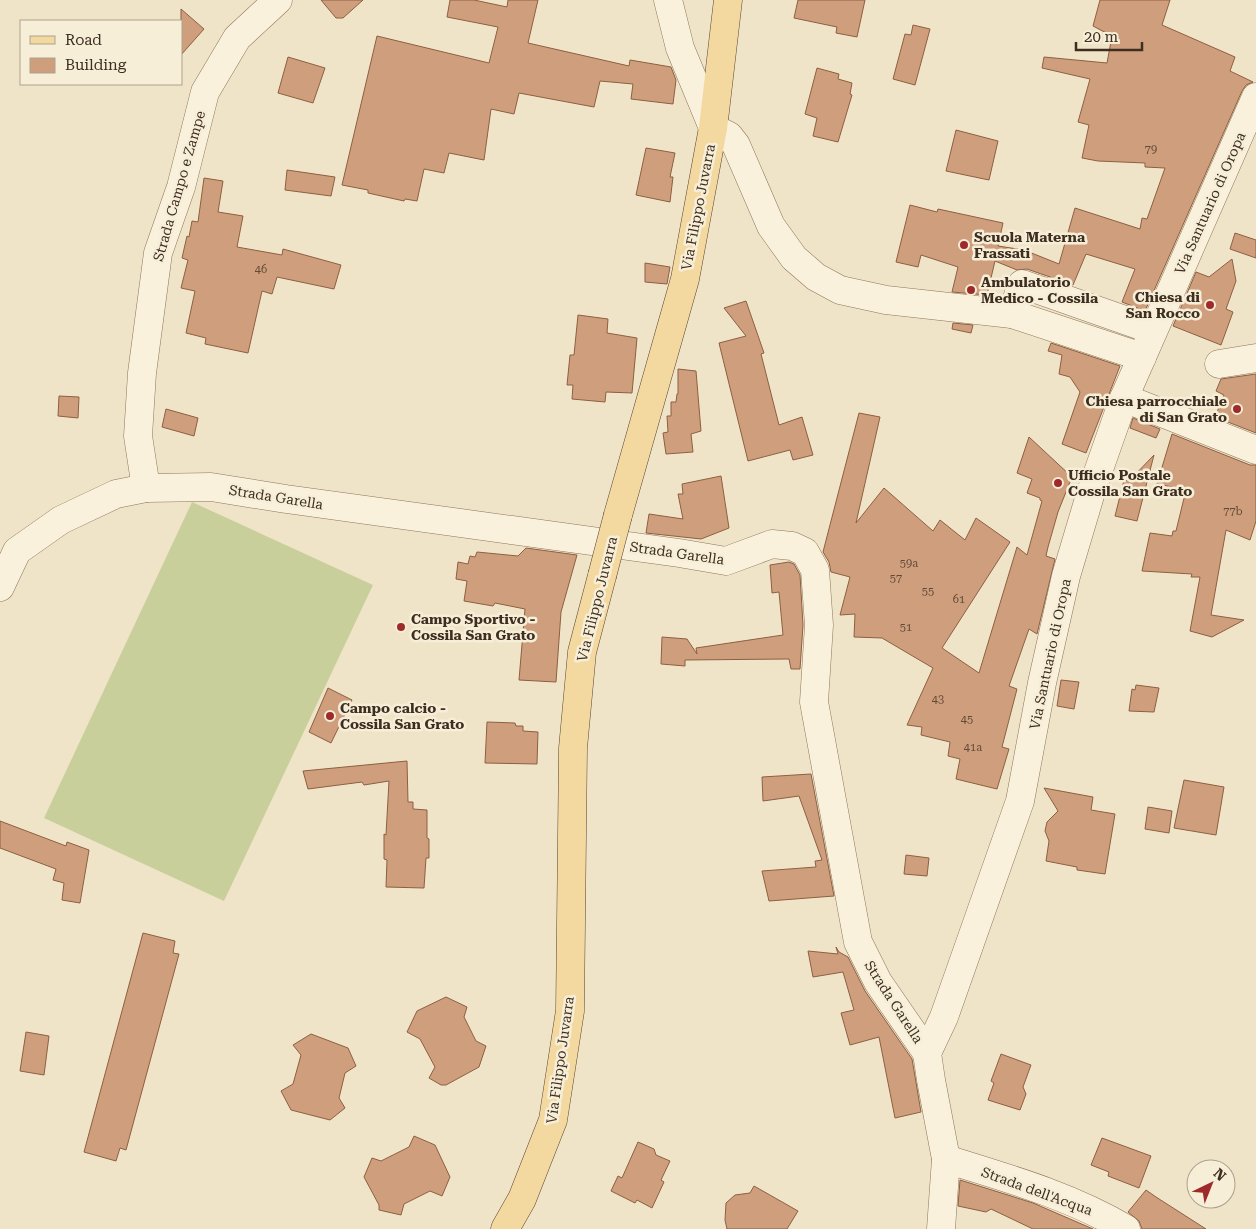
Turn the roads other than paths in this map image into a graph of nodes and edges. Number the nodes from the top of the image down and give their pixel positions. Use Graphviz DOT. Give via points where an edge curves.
graph roads {
  1 [pos="278,0"];
  2 [pos="668,0"];
  3 [pos="728,0"];
  4 [pos="1256,97"];
  5 [pos="713,128"];
  6 [pos="1012,314"];
  7 [pos="1153,330"];
  8 [pos="1142,357"];
  9 [pos="1256,358"];
  10 [pos="1219,364"];
  11 [pos="1124,398"];
  12 [pos="1256,450"];
  13 [pos="146,488"];
  14 [pos="0,587"];
  15 [pos="927,1053"];
  16 [pos="946,1159"];
  17 [pos="505,1229"];
  18 [pos="941,1229"];
  19 [pos="1126,1229"];
  1 -- 13 [label="street, Strada Campo e Zampe" via="237,38 205,92 181,188 158,253 142,373 138,436"];
  2 -- 5 [label="street" via="680,48"];
  3 -- 5 [label="main road, Via Filippo Juvarra"];
  4 -- 7 [label="street, Via Santuario di Oropa"];
  5 -- 6 [label="street" via="729,136 736,145 771,226 794,258 816,277 840,290 886,300"];
  5 -- 17 [label="main road, Via Filippo Juvarra, bridge" via="685,279 582,652 573,748 570,1011 553,1120 522,1199"];
  6 -- 7 [label="street" via="1022,284"];
  6 -- 8 [label="street"];
  7 -- 8 [label="street, Via Santuario di Oropa"];
  8 -- 11 [label="street, Via Santuario di Oropa"];
  9 -- 10 [label="street"];
  11 -- 12 [label="street"];
  11 -- 15 [label="street, Via Santuario di Oropa" via="1066,576 1020,801 944,1018"];
  13 -- 14 [label="street, Strada Garella" via="116,494 61,520 17,551"];
  13 -- 15 [label="street, Strada Garella" via="211,487 726,561 772,544 792,546 805,552 815,570 819,625 814,702 858,942 878,982"];
  15 -- 16 [label="street"];
  16 -- 18 [label="street"];
  16 -- 19 [label="street, Strada dell'Acqua" via="1020,1182 1107,1217"];
}
